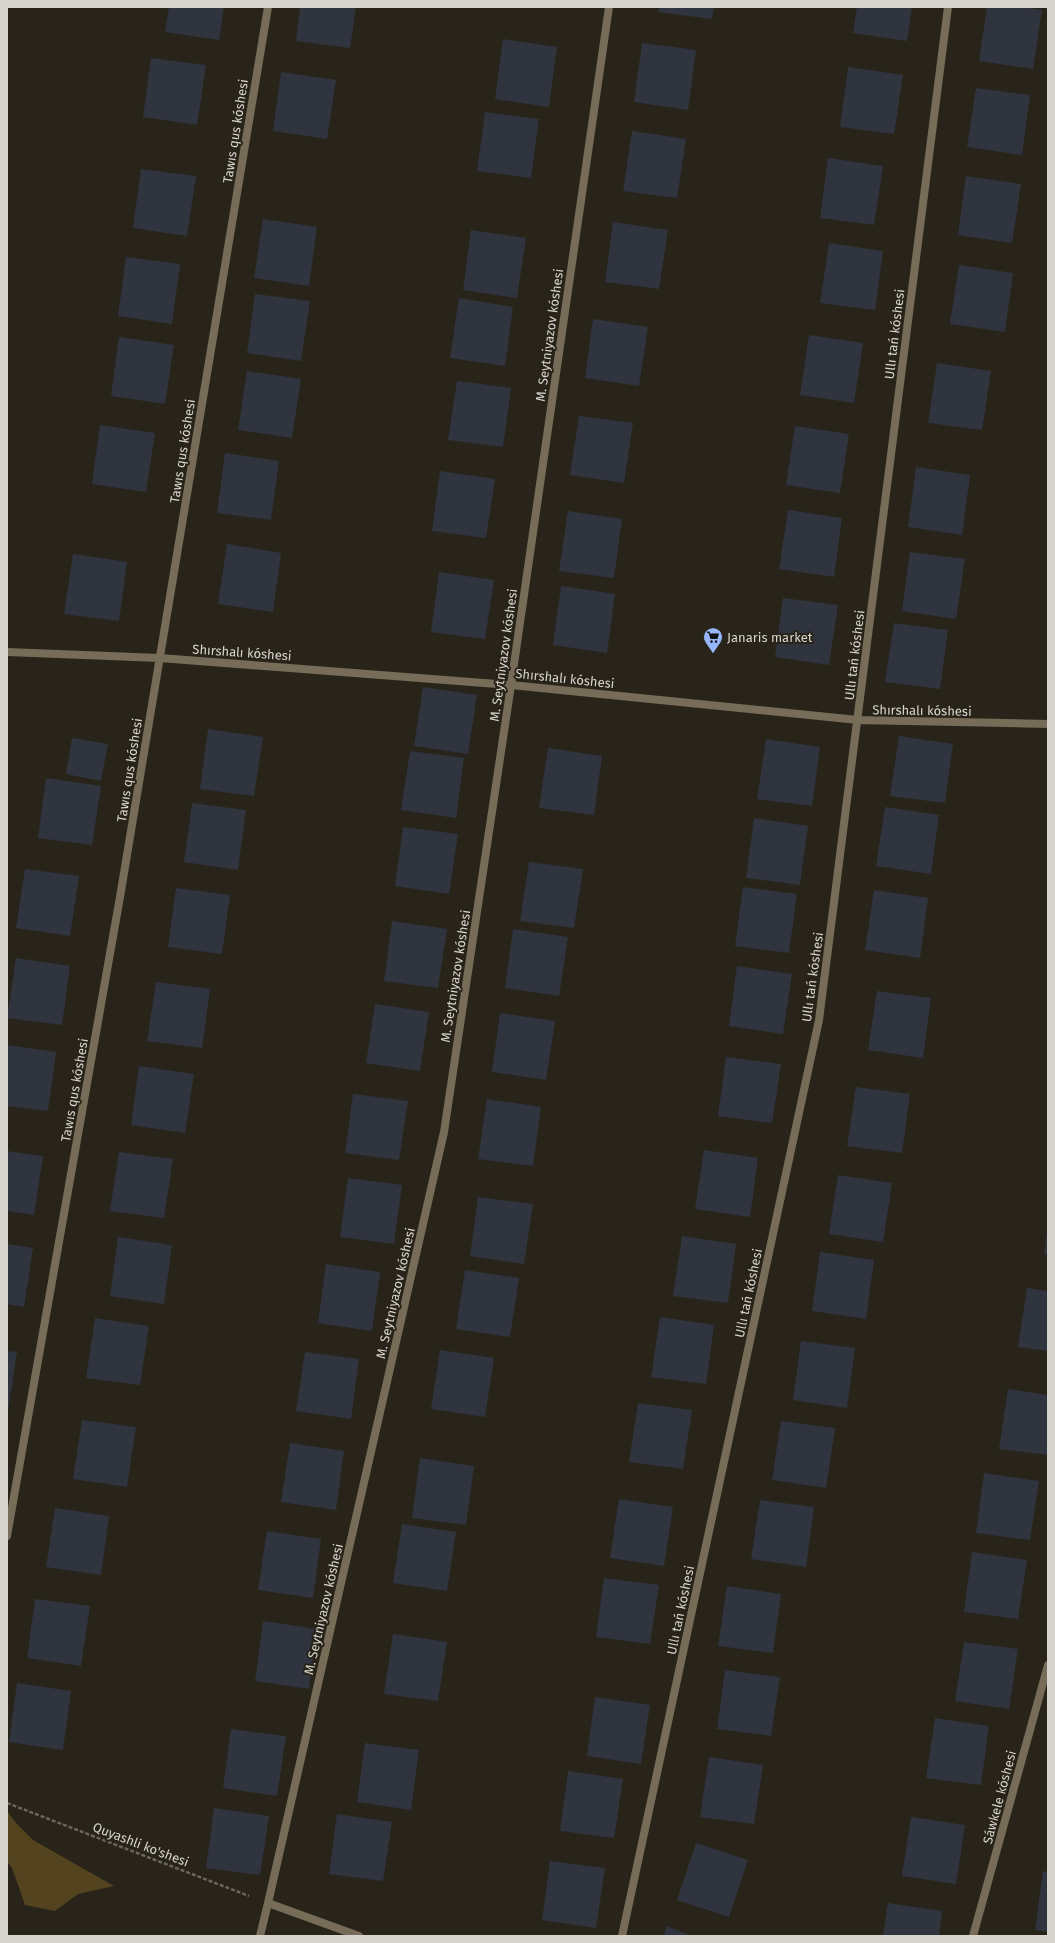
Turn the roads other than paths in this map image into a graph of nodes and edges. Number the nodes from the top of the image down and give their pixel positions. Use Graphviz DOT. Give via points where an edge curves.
graph roads {
  1 [pos="268,7"];
  2 [pos="609,7"];
  3 [pos="948,7"];
  4 [pos="7,652"];
  5 [pos="160,658"];
  6 [pos="511,685"];
  7 [pos="858,720"];
  8 [pos="1048,724"];
  9 [pos="7,1536"];
  10 [pos="1048,1665"];
  11 [pos="268,1903"];
  12 [pos="260,1936"];
  13 [pos="359,1936"];
  14 [pos="622,1936"];
  15 [pos="973,1936"];
  1 -- 5 [label="street, Tawıs qus kóshesi"];
  2 -- 6 [label="street, M. Seytniyazov kóshesi"];
  3 -- 7 [label="street, Ullı tań kóshesi"];
  4 -- 5 [label="street, Shırshalı kóshesi"];
  5 -- 6 [label="street, Shırshalı kóshesi"];
  5 -- 9 [label="street, Tawıs qus kóshesi"];
  6 -- 7 [label="street, Shırshalı kóshesi"];
  6 -- 11 [label="street, M. Seytniyazov kóshesi" via="444,1132"];
  7 -- 8 [label="street, Shırshalı kóshesi"];
  7 -- 14 [label="street, Ullı tań kóshesi" via="819,1020"];
  10 -- 15 [label="street, Sáwkele kóshesi"];
  11 -- 12 [label="street, M. Seytniyazov kóshesi"];
  11 -- 13 [label="street"];
}
